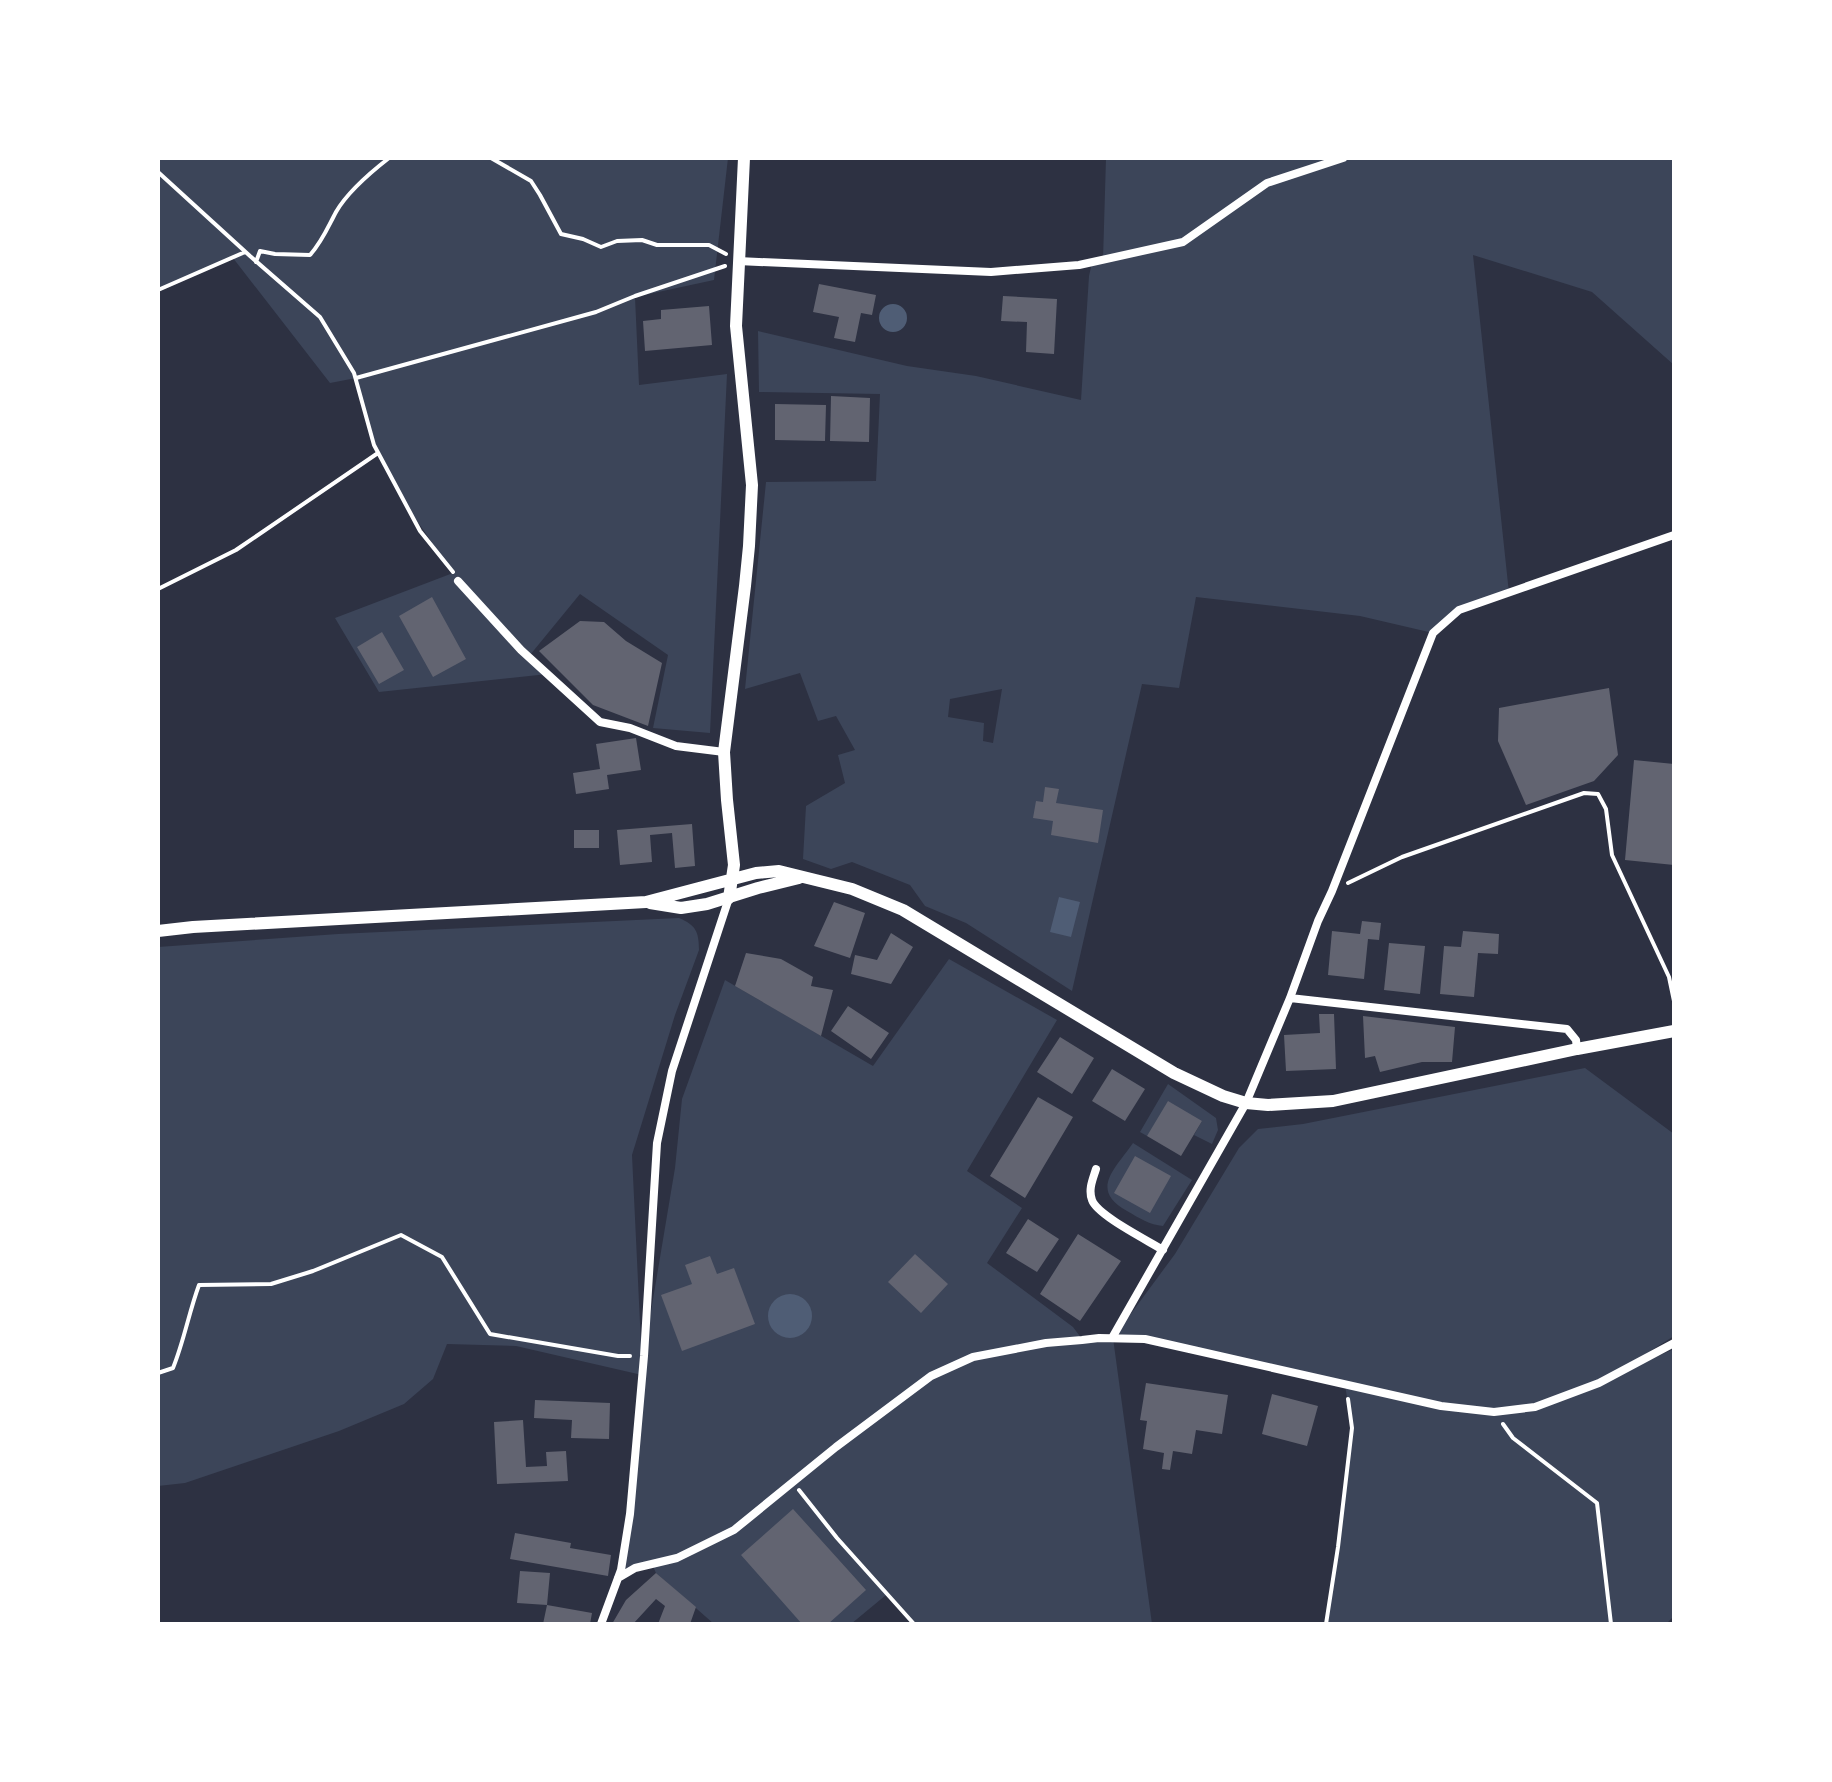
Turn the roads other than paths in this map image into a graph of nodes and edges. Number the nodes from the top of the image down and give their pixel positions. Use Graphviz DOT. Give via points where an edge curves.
graph roads {
  1 [pos="744,158"];
  2 [pos="1343,158"];
  3 [pos="738,261"];
  4 [pos="1674,535"];
  5 [pos="458,581"];
  6 [pos="724,752"];
  7 [pos="802,877"];
  8 [pos="731,880"];
  9 [pos="729,898"];
  10 [pos="646,902"];
  11 [pos="158,931"];
  12 [pos="1290,998"];
  13 [pos="1674,1031"];
  14 [pos="1577,1049"];
  15 [pos="1246,1103"];
  16 [pos="1096,1169"];
  17 [pos="1163,1250"];
  18 [pos="1112,1338"];
  19 [pos="1674,1343"];
  20 [pos="618,1578"];
  21 [pos="601,1624"];
  1 -- 3 [label="street"];
  2 -- 3 [label="street" via="1267,183 1183,242 1079,265 991,272"];
  3 -- 6 [label="street" via="736,326 752,485"];
  4 -- 12 [label="street" via="1459,610 1433,633"];
  5 -- 6 [label="street" via="521,650 600,722 676,746"];
  6 -- 8 [label="street"];
  7 -- 8 [label="street" via="767,871"];
  7 -- 9 [label="street"];
  7 -- 15 [label="street" via="852,889 903,910 1174,1073"];
  8 -- 9 [label="street"];
  8 -- 10 [label="street"];
  9 -- 10 [label="street" via="681,908"];
  9 -- 20 [label="street" via="672,1071 657,1143 630,1514"];
  10 -- 11 [label="street"];
  12 -- 14 [label="street" via="1567,1029"];
  12 -- 15 [label="street"];
  13 -- 14 [label="street"];
  14 -- 15 [label="street" via="1333,1101"];
  15 -- 17 [label="street"];
  16 -- 17 [label="street" via="1090,1188 1100,1212"];
  17 -- 18 [label="street"];
  18 -- 19 [label="street" via="1145,1339 1441,1406 1494,1412 1561,1398"];
  18 -- 20 [label="street" via="973,1357 931,1376 734,1530 677,1558 635,1568"];
  20 -- 21 [label="street"];
}
